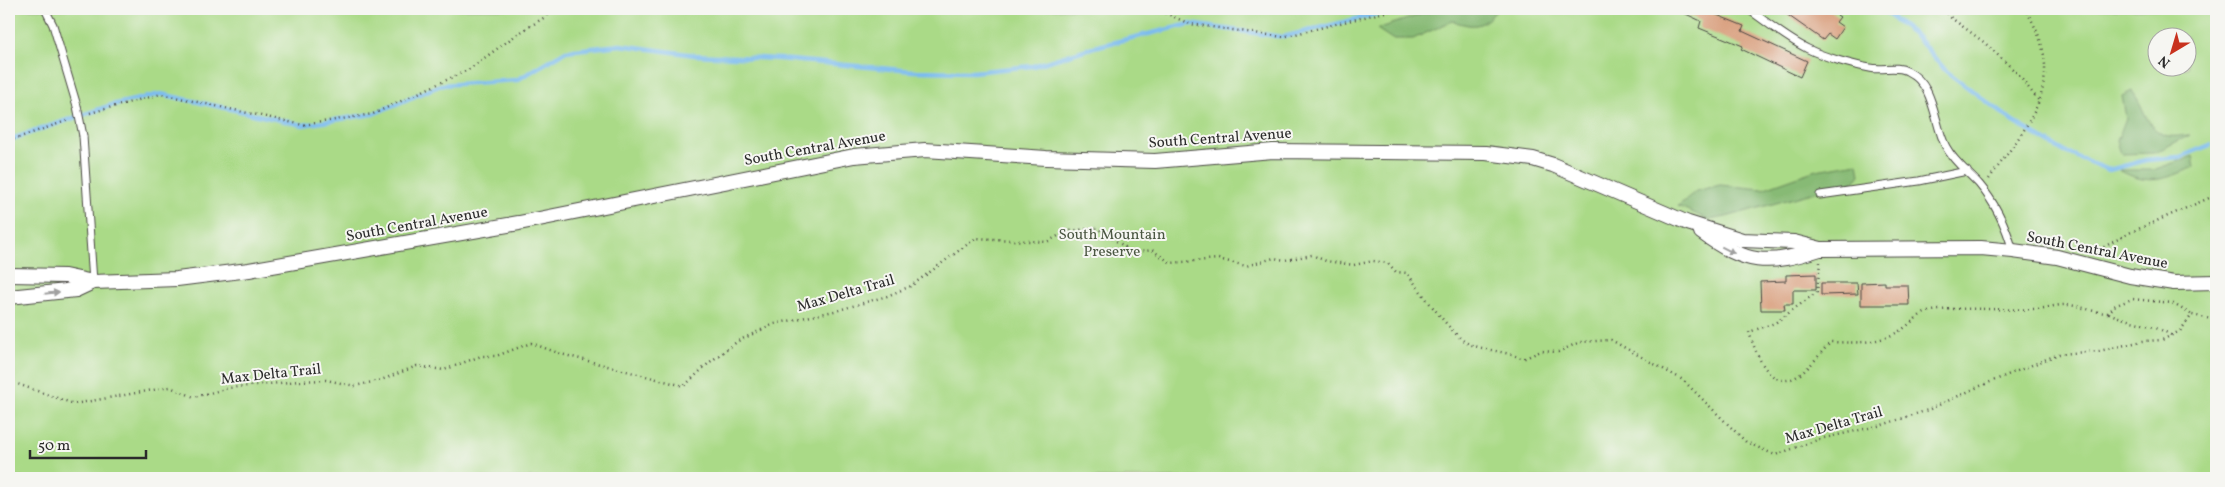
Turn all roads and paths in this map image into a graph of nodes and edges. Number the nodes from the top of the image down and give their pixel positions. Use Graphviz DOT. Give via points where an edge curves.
graph roads {
  1 [pos="44,9"];
  2 [pos="558,9"];
  3 [pos="1156,9"];
  4 [pos="1398,9"];
  5 [pos="1748,9"];
  6 [pos="1944,9"];
  7 [pos="2025,9"];
  8 [pos="2039,101"];
  9 [pos="84,115"];
  10 [pos="74,118"];
  11 [pos="9,141"];
  12 [pos="1966,171"];
  13 [pos="1982,188"];
  14 [pos="1820,194"];
  15 [pos="2216,195"];
  16 [pos="1821,249"];
  17 [pos="2013,251"];
  18 [pos="2076,262"];
  19 [pos="9,275"];
  20 [pos="93,282"];
  21 [pos="2216,282"];
  22 [pos="9,297"];
  23 [pos="2109,313"];
  24 [pos="2192,315"];
  25 [pos="2216,320"];
  26 [pos="2171,335"];
  27 [pos="9,380"];
  1 -- 20 [label="lane, bridge" via="53,25 83,136"];
  2 -- 9 [label="path" via="468,70 373,114 303,124 161,94"];
  3 -- 4 [label="path" via="1190,24 1283,37"];
  5 -- 12 [label="lane" via="1808,49 1870,68 1899,68 1912,74 1924,87 1933,106 1946,146"];
  6 -- 8 [label="path" via="2017,73"];
  7 -- 8 [label="path" via="2034,24 2046,71"];
  8 -- 13 [label="path" via="2026,129"];
  10 -- 11 [label="path"];
  12 -- 13 [label="lane"];
  12 -- 14 [label="lane" via="1919,181"];
  13 -- 17 [label="lane" via="2002,219"];
  15 -- 18 [label="path" via="2129,233"];
  16 -- 17 [label="street, South Central Avenue" via="1981,248"];
  16 -- 20 [label="street, South Central Avenue" via="1794,242 1742,240 1688,223 1553,165 1486,152 1273,150 1155,161 925,150 854,156 519,224 249,270 177,279"];
  16 -- 23 [label="path" via="1817,292 1774,323 1749,332 1765,370 1773,377 1788,380 1802,373 1831,342 1883,340 1904,329 1922,313 1947,309 2036,309 2056,304"];
  17 -- 18 [label="street, South Central Avenue"];
  18 -- 21 [label="street, South Central Avenue" via="2174,283"];
  19 -- 20 [label="street, South Central Avenue" via="65,276"];
  22 -- 20 [label="street, South Central Avenue, one-way" via="76,290"];
  23 -- 24 [label="path" via="2114,306 2132,299 2172,303"];
  23 -- 26 [label="path" via="2120,319 2159,328"];
  24 -- 25 [label="path"];
  24 -- 26 [label="path, Max Delta Trail" via="2180,331"];
  26 -- 27 [label="path, Max Delta Trail" via="2162,340 2099,351 2060,354 1928,410 1774,455 1746,442 1683,380 1611,340 1580,342 1558,352 1541,351 1523,359 1511,352 1466,343 1407,273 1396,272 1388,263 1373,261 1354,265 1326,261 1312,255 1285,260 1274,258 1246,266 1218,259 1171,263 1152,250 1134,252 1098,228 1067,231 1047,242 976,238 911,286 839,310 774,324 738,341 684,386 531,343 444,370 417,366 355,386 326,380 299,381 229,388 194,397 170,387 74,404"];
}
